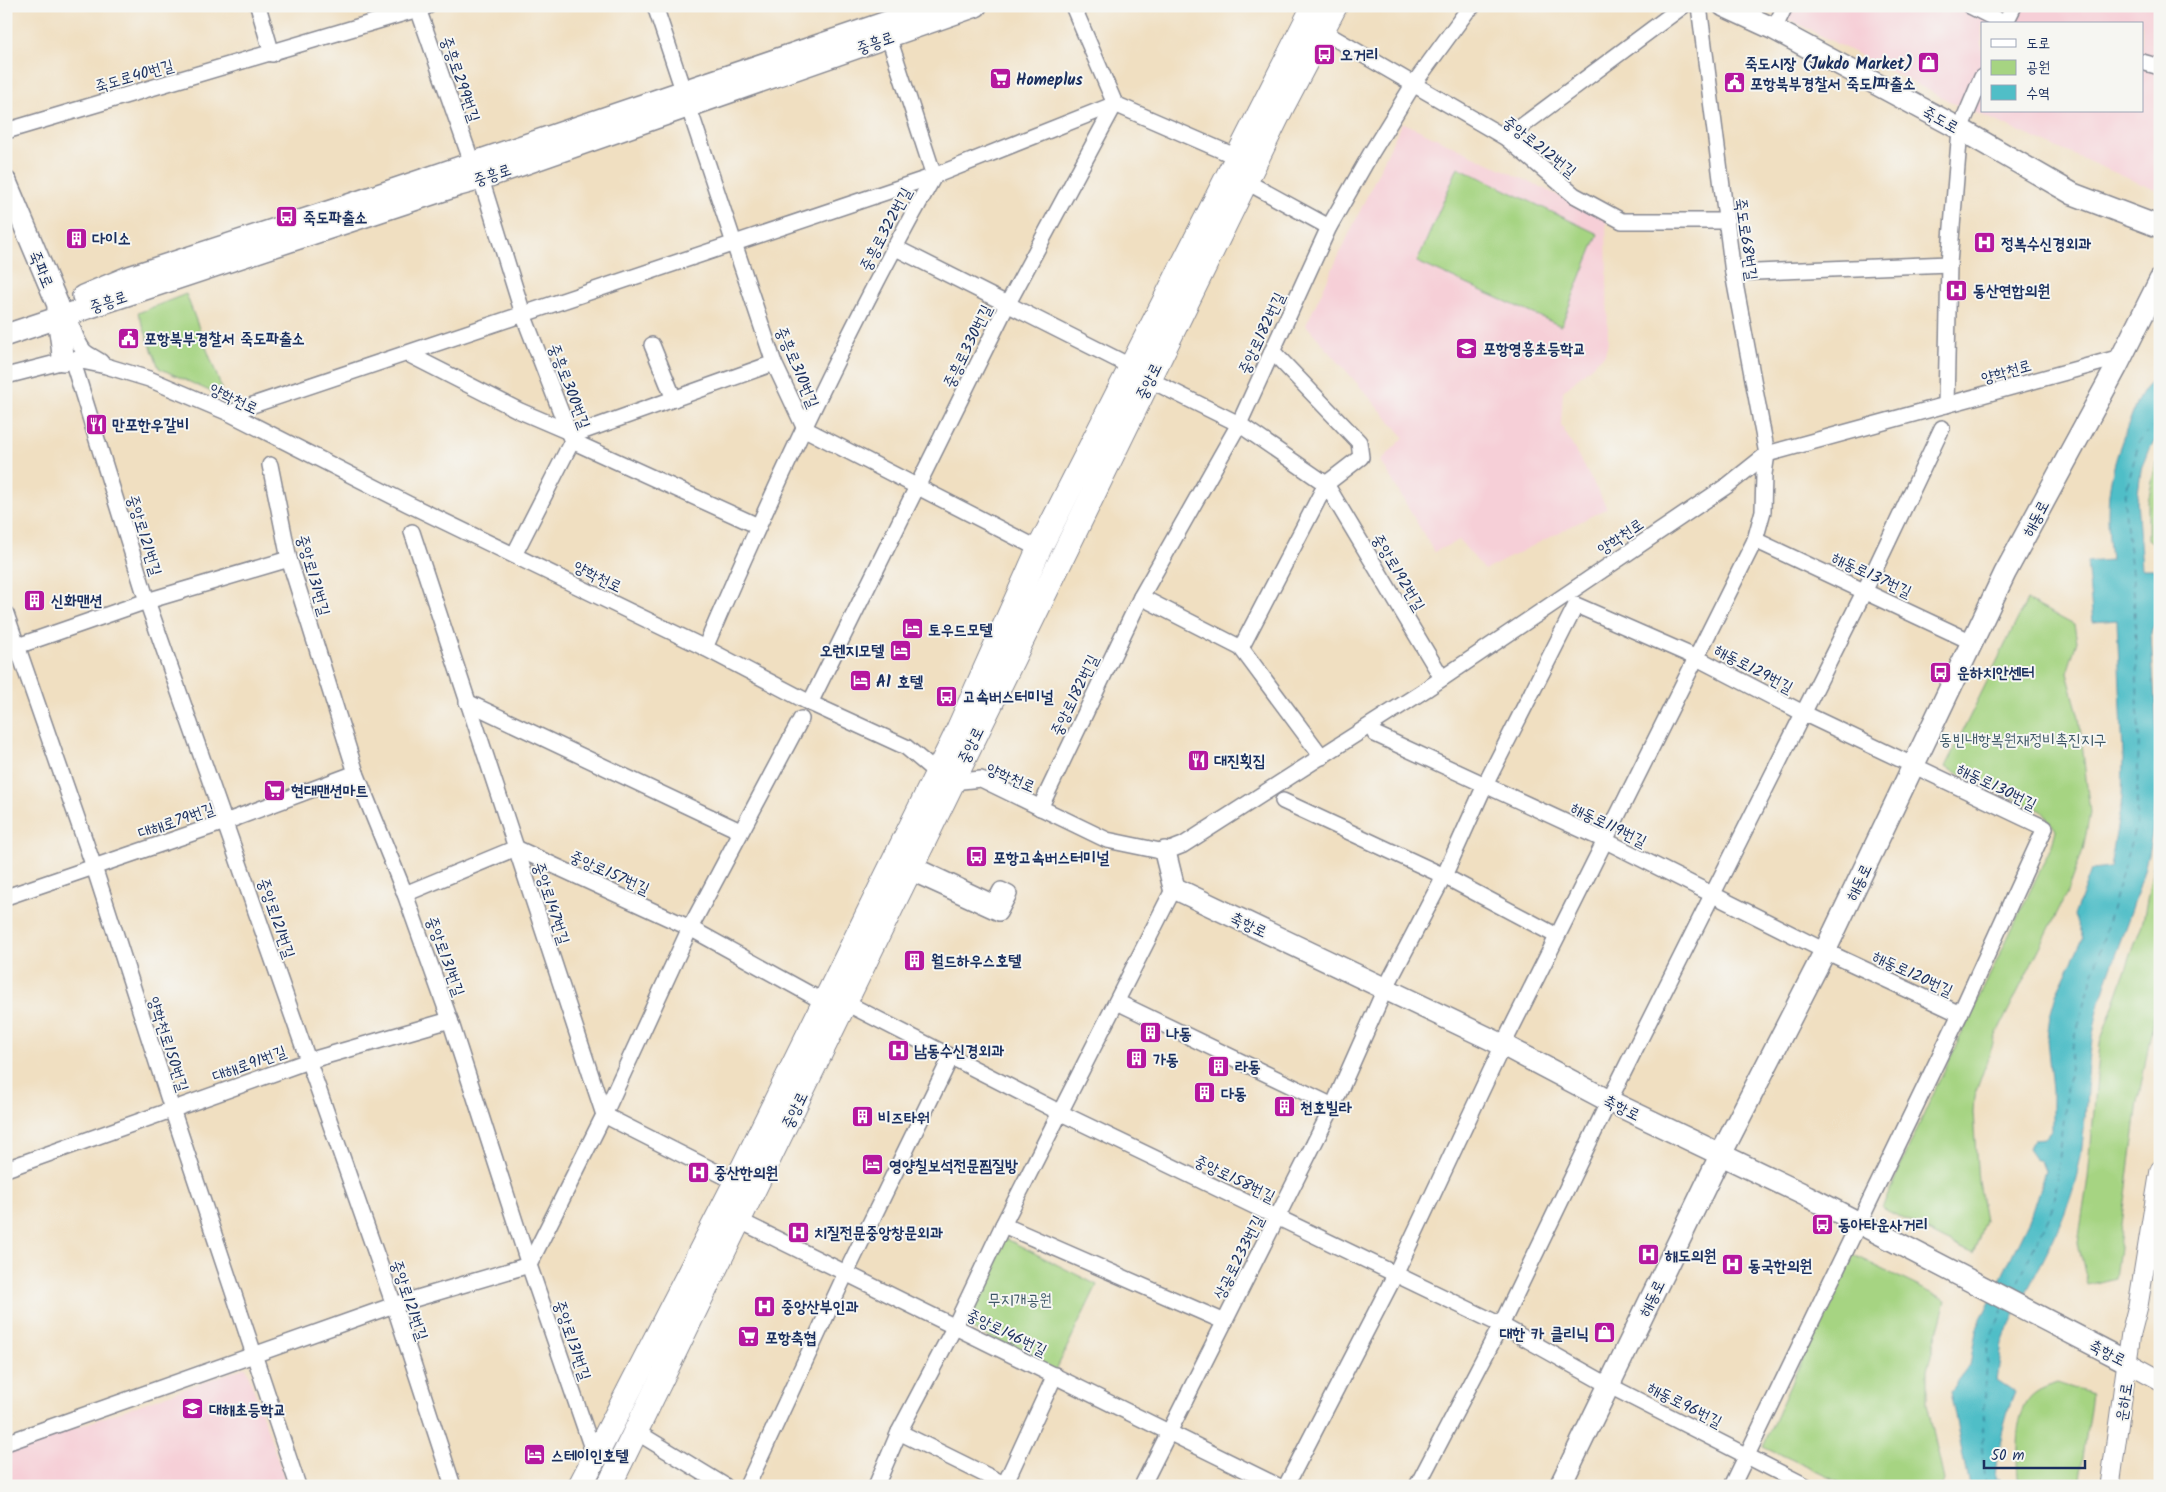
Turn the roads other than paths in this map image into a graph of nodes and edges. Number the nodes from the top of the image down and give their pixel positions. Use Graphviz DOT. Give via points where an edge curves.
graph roads {
  1 [pos="258,6"];
  2 [pos="655,6"];
  3 [pos="934,6"];
  4 [pos="976,6"];
  5 [pos="1073,6"];
  6 [pos="1314,6"];
  7 [pos="1335,6"];
  8 [pos="1474,6"];
  9 [pos="1682,6"];
  10 [pos="1700,6"];
  11 [pos="1724,6"];
  12 [pos="1785,6"];
  13 [pos="1970,6"];
  14 [pos="2014,6"];
  15 [pos="421,7"];
  16 [pos="891,21"];
  17 [pos="2001,22"];
  18 [pos="2006,22"];
  19 [pos="1774,29"];
  20 [pos="1322,31"];
  21 [pos="272,54"];
  22 [pos="2144,63"];
  23 [pos="2160,67"];
  24 [pos="1981,79"];
  25 [pos="1413,85"];
  26 [pos="684,99"];
  27 [pos="1116,104"];
  28 [pos="1960,129"];
  29 [pos="6,131"];
  30 [pos="1506,138"];
  31 [pos="1237,157"];
  32 [pos="476,171"];
  33 [pos="934,176"];
  34 [pos="6,182"];
  35 [pos="1245,182"];
  36 [pos="1727,222"];
  37 [pos="1329,227"];
  38 [pos="2160,227"];
  39 [pos="734,243"];
  40 [pos="894,247"];
  41 [pos="1950,264"];
  42 [pos="1733,273"];
  43 [pos="2160,280"];
  44 [pos="1007,306"];
  45 [pos="61,313"];
  46 [pos="524,314"];
  47 [pos="6,323"];
  48 [pos="6,335"];
  49 [pos="652,344"];
  50 [pos="1272,351"];
  51 [pos="408,354"];
  52 [pos="2122,356"];
  53 [pos="68,360"];
  54 [pos="774,363"];
  55 [pos="106,366"];
  56 [pos="1139,372"];
  57 [pos="6,376"];
  58 [pos="674,399"];
  59 [pos="1946,405"];
  60 [pos="229,414"];
  61 [pos="1239,424"];
  62 [pos="1942,428"];
  63 [pos="805,429"];
  64 [pos="571,436"];
  65 [pos="1767,454"];
  66 [pos="270,465"];
  67 [pos="1326,484"];
  68 [pos="916,488"];
  69 [pos="758,526"];
  70 [pos="412,532"];
  71 [pos="1755,540"];
  72 [pos="1039,549"];
  73 [pos="514,555"];
  74 [pos="289,559"];
  75 [pos="1864,590"];
  76 [pos="1141,597"];
  77 [pos="147,601"];
  78 [pos="6,614"];
  79 [pos="1972,642"];
  80 [pos="12,648"];
  81 [pos="705,648"];
  82 [pos="1241,648"];
  83 [pos="1697,658"];
  84 [pos="1442,678"];
  85 [pos="467,702"];
  86 [pos="810,703"];
  87 [pos="1803,713"];
  88 [pos="801,720"];
  89 [pos="1375,734"];
  90 [pos="1322,757"];
  91 [pos="1915,765"];
  92 [pos="356,773"];
  93 [pos="945,778"];
  94 [pos="1485,785"];
  95 [pos="1283,801"];
  96 [pos="1040,808"];
  97 [pos="225,822"];
  98 [pos="740,832"];
  99 [pos="1604,840"];
  100 [pos="516,848"];
  101 [pos="1174,849"];
  102 [pos="905,865"];
  103 [pos="94,867"];
  104 [pos="1444,876"];
  105 [pos="1174,888"];
  106 [pos="406,894"];
  107 [pos="1712,895"];
  108 [pos="6,897"];
  109 [pos="690,928"];
  110 [pos="1998,931"];
  111 [pos="1557,936"];
  112 [pos="1824,951"];
  113 [pos="1385,988"];
  114 [pos="1117,1002"];
  115 [pos="835,1003"];
  116 [pos="1960,1014"];
  117 [pos="450,1020"];
  118 [pos="1502,1045"];
  119 [pos="952,1057"];
  120 [pos="308,1061"];
  121 [pos="1609,1101"];
  122 [pos="1333,1106"];
  123 [pos="172,1109"];
  124 [pos="1060,1113"];
  125 [pos="604,1115"];
  126 [pos="1721,1154"];
  127 [pos="6,1168"];
  128 [pos="2160,1170"];
  129 [pos="736,1182"];
  130 [pos="730,1216"];
  131 [pos="1278,1218"];
  132 [pos="1859,1222"];
  133 [pos="1003,1225"];
  134 [pos="529,1266"];
  135 [pos="846,1273"];
  136 [pos="1395,1275"];
  137 [pos="394,1305"];
  138 [pos="1224,1322"];
  139 [pos="955,1326"];
  140 [pos="1501,1326"];
  141 [pos="253,1355"];
  142 [pos="2128,1363"];
  143 [pos="1056,1375"];
  144 [pos="2160,1380"];
  145 [pos="1608,1385"];
  146 [pos="635,1431"];
  147 [pos="898,1432"];
  148 [pos="1169,1432"];
  149 [pos="6,1443"];
  150 [pos="1747,1455"];
  151 [pos="595,1457"];
  152 [pos="1006,1485"];
  153 [pos="298,1486"];
  154 [pos="453,1486"];
  155 [pos="580,1486"];
  156 [pos="609,1486"];
  157 [pos="726,1486"];
  158 [pos="747,1486"];
  159 [pos="876,1486"];
  160 [pos="1142,1486"];
  161 [pos="1278,1486"];
  162 [pos="1286,1486"];
  163 [pos="1417,1486"];
  164 [pos="1560,1486"];
  165 [pos="1732,1486"];
  166 [pos="1806,1486"];
  167 [pos="2110,1486"];
  1 -- 21 [label="street"];
  2 -- 26 [label="street, 중흥로310번길"];
  3 -- 16 [label="main road, 중흥로"];
  4 -- 16 [label="main road, 중흥로"];
  5 -- 27 [label="street"];
  6 -- 31 [label="main road, 중앙로"];
  7 -- 20 [label="main road, 중앙로"];
  8 -- 25 [label="street, 중앙로182번길"];
  9 -- 30 [label="street"];
  10 -- 36 [label="street, 죽도로68번길"];
  11 -- 19 [label="main road, 죽도로"];
  12 -- 19 [label="street"];
  13 -- 17 [label="street"];
  14 -- 18 [label="street"];
  15 -- 21 [label="street, 죽도로40번길"];
  15 -- 32 [label="street, 중흥로299번길"];
  16 -- 26 [label="main road, 중흥로"];
  16 -- 33 [label="street"];
  19 -- 28 [label="main road, 죽도로"];
  20 -- 25 [label="street, 중앙로212번길"];
  20 -- 35 [label="main road, 중앙로"];
  21 -- 29 [label="street, 죽도로40번길"];
  22 -- 23 [label="street"];
  24 -- 28 [label="street"];
  25 -- 30 [label="street, 중앙로212번길"];
  25 -- 37 [label="street, 중앙로182번길"];
  26 -- 32 [label="main road, 중흥로"];
  26 -- 39 [label="street, 중흥로310번길"];
  27 -- 31 [label="street"];
  27 -- 33 [label="street"];
  27 -- 44 [label="street, 중흥로330번길"];
  28 -- 38 [label="main road, 죽도로" via="2073,194"];
  28 -- 41 [label="street"];
  30 -- 36 [label="street, 중앙로212번길" via="1574,195 1622,221"];
  31 -- 56 [label="main road, 중앙로"];
  32 -- 45 [label="main road, 중흥로" via="126,278"];
  32 -- 46 [label="street, 중흥로300번길"];
  33 -- 39 [label="street"];
  33 -- 40 [label="street, 중흥로322번길"];
  34 -- 45 [label="main road, 죽파로"];
  35 -- 37 [label="street"];
  35 -- 56 [label="main road, 중앙로"];
  36 -- 42 [label="street, 죽도로68번길"];
  37 -- 50 [label="street, 중앙로182번길"];
  39 -- 46 [label="street"];
  39 -- 54 [label="street, 중흥로310번길"];
  40 -- 44 [label="street, 중앙로"];
  40 -- 63 [label="street, 중흥로322번길"];
  41 -- 42 [label="street"];
  41 -- 59 [label="street"];
  42 -- 65 [label="street, 죽도로68번길"];
  43 -- 52 [label="main road, 해동로"];
  44 -- 56 [label="street, 중앙로"];
  44 -- 68 [label="street, 중흥로330번길"];
  45 -- 47 [label="main road, 중흥로"];
  45 -- 48 [label="main road, 중흥로"];
  45 -- 53 [label="main road, 죽파로"];
  45 -- 55 [label="street" via="84,351"];
  46 -- 51 [label="street"];
  46 -- 64 [label="street, 중흥로300번길"];
  49 -- 58 [label="street"];
  50 -- 61 [label="street, 중앙로182번길"];
  50 -- 67 [label="street" via="1359,442 1361,457"];
  51 -- 60 [label="street"];
  51 -- 64 [label="street"];
  52 -- 59 [label="street, 양학천로"];
  52 -- 79 [label="main road, 해동로" via="2005,573"];
  53 -- 55 [label="street, 양학천로"];
  53 -- 57 [label="street, 양학천로"];
  53 -- 77 [label="street, 중앙로121번길"];
  54 -- 58 [label="street"];
  54 -- 63 [label="street, 중흥로310번길"];
  55 -- 60 [label="street, 양학천로" via="149,379"];
  56 -- 61 [label="street, 중앙로192번길"];
  56 -- 72 [label="main road, 중앙로"];
  56 -- 93 [label="main road, 중앙로"];
  58 -- 64 [label="street"];
  59 -- 65 [label="street, 양학천로"];
  60 -- 73 [label="street, 양학천로"];
  61 -- 67 [label="street, 중앙로192번길"];
  61 -- 76 [label="street, 중앙로182번길"];
  62 -- 75 [label="street"];
  63 -- 68 [label="street"];
  63 -- 69 [label="street, 중흥로310번길"];
  64 -- 69 [label="street, 중흥로300번길"];
  64 -- 73 [label="street"];
  65 -- 71 [label="street, 죽도로68번길" via="1763,511"];
  65 -- 84 [label="street, 양학천로" via="1728,485"];
  66 -- 74 [label="street, 중앙로131번길"];
  67 -- 82 [label="street"];
  67 -- 84 [label="street, 중앙로192번길"];
  68 -- 72 [label="street"];
  68 -- 86 [label="street, 중흥로330번길"];
  69 -- 81 [label="street, 중흥로310번길"];
  70 -- 85 [label="street, 중앙로147번길"];
  71 -- 75 [label="street, 해동로137번길"];
  71 -- 83 [label="street, 죽도로68번길"];
  72 -- 93 [label="main road, 중앙로" via="955,738"];
  73 -- 81 [label="street, 양학천로"];
  74 -- 77 [label="street"];
  74 -- 92 [label="street, 중앙로131번길"];
  75 -- 79 [label="street, 해동로137번길"];
  75 -- 87 [label="street"];
  76 -- 82 [label="street"];
  76 -- 96 [label="street, 중앙로182번길"];
  77 -- 80 [label="street"];
  77 -- 97 [label="street, 중앙로121번길"];
  78 -- 80 [label="street, 양학천로150번길"];
  79 -- 91 [label="main road, 해동로"];
  80 -- 103 [label="street, 양학천로150번길"];
  81 -- 86 [label="street, 양학천로"];
  82 -- 90 [label="street"];
  83 -- 87 [label="street, 해동로129번길"];
  83 -- 94 [label="street, 해동로129번길" via="1576,605"];
  83 -- 99 [label="street, 죽도로68번길"];
  84 -- 90 [label="street, 양학천로"];
  85 -- 98 [label="street"];
  85 -- 100 [label="street, 중앙로147번길"];
  86 -- 93 [label="street, 양학천로" via="906,747"];
  87 -- 91 [label="street, 해동로129번길"];
  87 -- 107 [label="street"];
  88 -- 98 [label="street"];
  89 -- 94 [label="street, 해동로119번길"];
  90 -- 101 [label="street, 양학천로"];
  91 -- 110 [label="street, 해동로130번길" via="2045,828"];
  91 -- 112 [label="main road, 해동로"];
  92 -- 97 [label="street, 대해로79번길"];
  92 -- 106 [label="street, 중앙로131번길"];
  93 -- 96 [label="street, 양학천로" via="981,779"];
  93 -- 102 [label="main road, 중앙로"];
  94 -- 99 [label="street, 해동로119번길"];
  94 -- 104 [label="street"];
  95 -- 104 [label="street"];
  96 -- 101 [label="street, 양학천로" via="1107,840"];
  97 -- 103 [label="street, 대해로79번길"];
  97 -- 120 [label="street, 중앙로121번길"];
  98 -- 109 [label="street"];
  99 -- 107 [label="street, 해동로119번길"];
  99 -- 111 [label="street, 죽도로68번길"];
  100 -- 106 [label="street"];
  100 -- 109 [label="street, 중앙로157번길"];
  100 -- 125 [label="street, 중앙로147번길"];
  101 -- 105 [label="main road"];
  102 -- 102 [label="street" via="999,913 1009,894 1001,890 994,904"];
  102 -- 115 [label="main road, 중앙로"];
  103 -- 108 [label="street, 대해로79번길"];
  103 -- 123 [label="street, 양학천로150번길"];
  104 -- 111 [label="street"];
  104 -- 113 [label="street"];
  105 -- 113 [label="main road, 축항로"];
  105 -- 114 [label="street"];
  106 -- 117 [label="street, 중앙로131번길"];
  107 -- 112 [label="street, 해동로119번길"];
  107 -- 121 [label="street"];
  109 -- 115 [label="street, 중앙로157번길"];
  109 -- 125 [label="street"];
  110 -- 116 [label="street, 해동로120번길"];
  111 -- 118 [label="street, 죽도로68번길"];
  112 -- 116 [label="street, 해동로120번길"];
  112 -- 126 [label="main road, 해동로"];
  113 -- 118 [label="main road, 축항로"];
  113 -- 122 [label="street, 상공로233번길"];
  114 -- 122 [label="street"];
  114 -- 124 [label="street"];
  115 -- 119 [label="street, 중앙로158번길"];
  115 -- 129 [label="main road, 중앙로"];
  115 -- 130 [label="main road, 중앙로"];
  116 -- 132 [label="street"];
  117 -- 120 [label="street, 대해로91번길"];
  117 -- 134 [label="street, 중앙로131번길"];
  118 -- 121 [label="main road, 축항로"];
  118 -- 136 [label="street, 죽도로68번길"];
  119 -- 124 [label="street, 중앙로158번길"];
  119 -- 135 [label="street"];
  120 -- 123 [label="street, 대해로91번길"];
  120 -- 137 [label="street, 중앙로121번길"];
  121 -- 126 [label="main road, 축항로"];
  121 -- 140 [label="street"];
  122 -- 131 [label="street, 상공로233번길"];
  123 -- 127 [label="street, 대해로91번길"];
  123 -- 141 [label="street, 양학천로150번길"];
  124 -- 131 [label="street, 중앙로158번길"];
  124 -- 133 [label="street"];
  125 -- 129 [label="street"];
  125 -- 134 [label="street"];
  126 -- 132 [label="main road, 축항로"];
  126 -- 145 [label="main road, 해동로"];
  128 -- 142 [label="street, 운하로"];
  129 -- 130 [label="main road, 중앙로"];
  130 -- 135 [label="street, 중앙로146번길"];
  130 -- 146 [label="main road, 중앙로"];
  130 -- 151 [label="main road, 중앙로"];
  131 -- 136 [label="street, 중앙로158번길"];
  131 -- 138 [label="street, 상공로233번길"];
  132 -- 142 [label="main road, 축항로"];
  132 -- 150 [label="street"];
  133 -- 138 [label="street"];
  133 -- 139 [label="street"];
  134 -- 137 [label="street"];
  134 -- 151 [label="street, 중앙로131번길"];
  135 -- 139 [label="street, 중앙로146번길"];
  135 -- 158 [label="street"];
  136 -- 140 [label="street, 중앙로158번길"];
  136 -- 162 [label="street, 죽도로68번길"];
  137 -- 141 [label="street"];
  137 -- 154 [label="street, 중앙로121번길"];
  138 -- 148 [label="street, 상공로233번길"];
  139 -- 143 [label="street, 중앙로146번길"];
  139 -- 147 [label="street"];
  140 -- 145 [label="street, 중앙로158번길"];
  140 -- 163 [label="street"];
  141 -- 149 [label="street"];
  141 -- 153 [label="street, 양학천로150번길"];
  142 -- 144 [label="street, 축항로"];
  142 -- 167 [label="street, 운하로"];
  143 -- 148 [label="street, 중앙로146번길"];
  143 -- 152 [label="street"];
  145 -- 150 [label="street, 해동로96번길"];
  145 -- 164 [label="main road, 해동로"];
  146 -- 156 [label="main road, 중앙로"];
  146 -- 157 [label="street"];
  147 -- 152 [label="street"];
  147 -- 159 [label="street"];
  148 -- 160 [label="street, 상공로233번길"];
  148 -- 161 [label="street, 중앙로146번길"];
  150 -- 165 [label="street"];
  150 -- 166 [label="street, 해동로96번길"];
  151 -- 155 [label="main road, 중앙로"];
}
